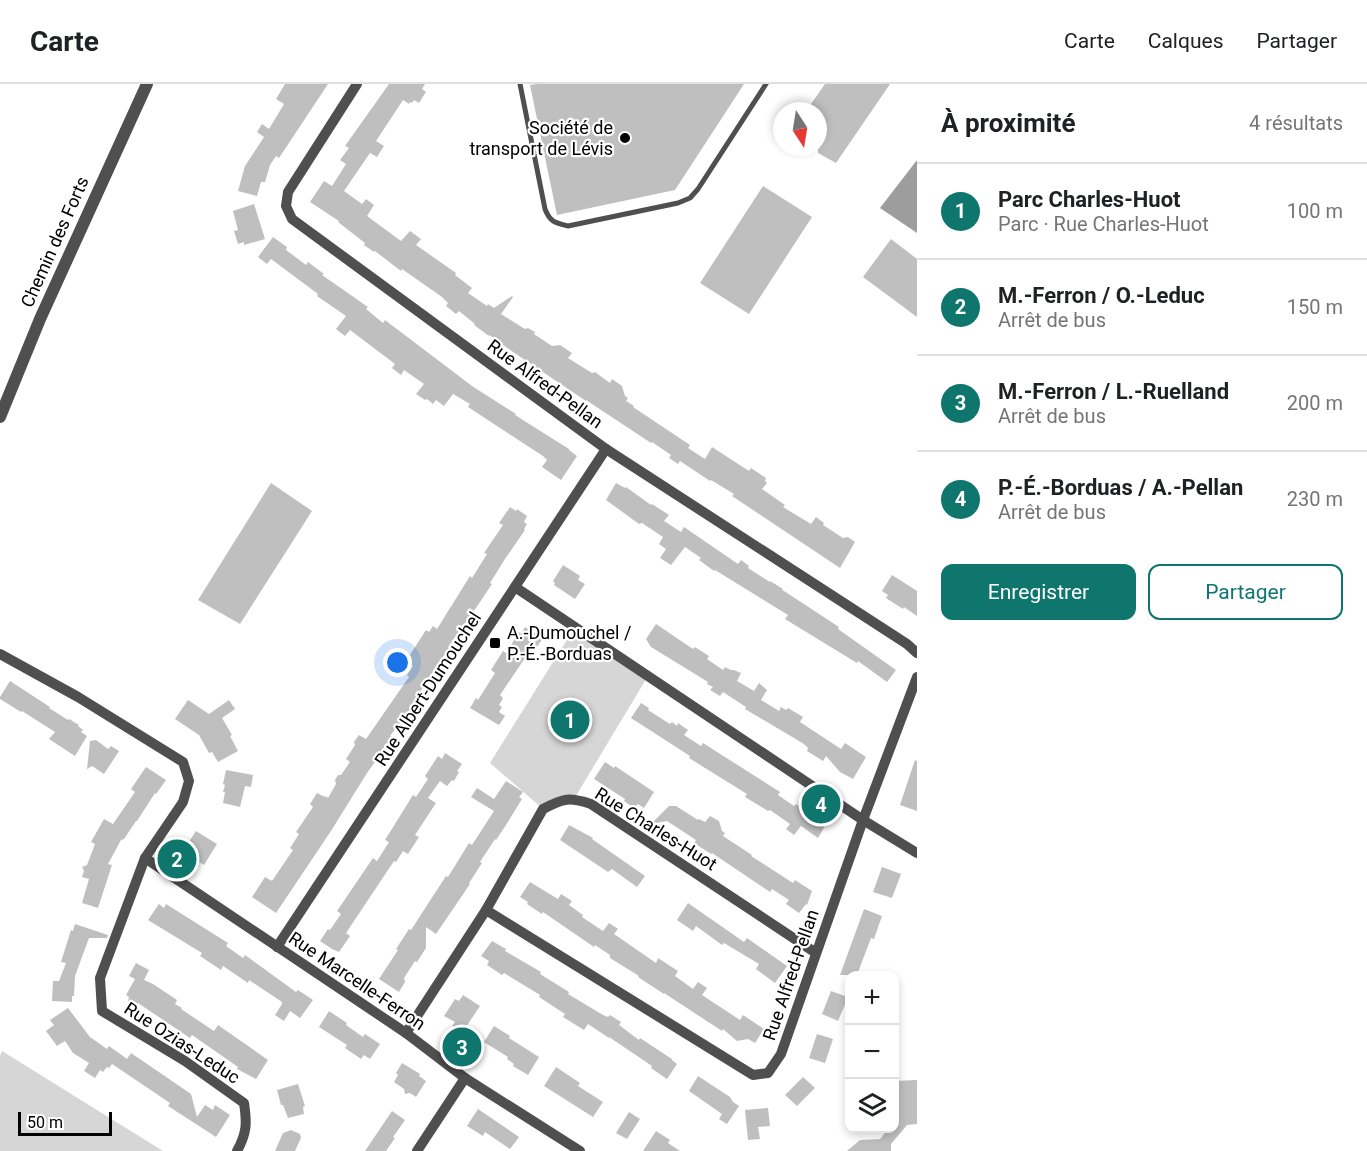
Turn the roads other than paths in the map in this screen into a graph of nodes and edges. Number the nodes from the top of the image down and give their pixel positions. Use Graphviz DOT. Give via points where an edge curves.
graph roads {
  1 [pos="147,84"];
  2 [pos="357,84"];
  3 [pos="520,84"];
  4 [pos="766,84"];
  5 [pos="0,417"];
  6 [pos="606,449"];
  7 [pos="515,586"];
  8 [pos="917,653"];
  9 [pos="0,654"];
  10 [pos="917,677"];
  11 [pos="863,820"];
  12 [pos="917,853"];
  13 [pos="145,858"];
  14 [pos="486,910"];
  15 [pos="277,947"];
  16 [pos="816,953"];
  17 [pos="406,1033"];
  18 [pos="465,1078"];
  19 [pos="237,1151"];
  20 [pos="417,1151"];
  21 [pos="580,1151"];
  1 -- 5 [label="street, Chemin des Forts"];
  2 -- 6 [label="street, Rue Alfred-Pellan" via="288,192 286,206 292,219"];
  3 -- 4 [label="lane" via="545,209 554,222 568,226 690,198"];
  6 -- 7 [label="street, Rue Albert-Dumouchel"];
  6 -- 8 [label="street, Rue Alfred-Pellan"];
  7 -- 11 [label="street"];
  7 -- 15 [label="street, Rue Albert-Dumouchel"];
  9 -- 13 [label="street, Rue Ozias-Leduc" via="183,762 189,781 183,802"];
  10 -- 11 [label="street, Rue Alfred-Pellan"];
  11 -- 12 [label="street"];
  11 -- 16 [label="street, Rue Alfred-Pellan"];
  13 -- 15 [label="street, Rue Marcelle-Ferron"];
  13 -- 19 [label="street, Rue Ozias-Leduc" via="100,978 102,1011 185,1061 244,1104 247,1122"];
  14 -- 16 [label="street, Rue Charles-Huot" via="543,809 560,800 574,799 591,804"];
  14 -- 16 [label="street, Rue Alfred-Pellan" via="753,1075 768,1073 781,1054"];
  14 -- 17 [label="street, Rue Charles-Huot"];
  15 -- 17 [label="street, Rue Marcelle-Ferron"];
  17 -- 18 [label="street, Rue Marcelle-Ferron"];
  18 -- 20 [label="street"];
  18 -- 21 [label="street, Rue Marcelle-Ferron"];
}
